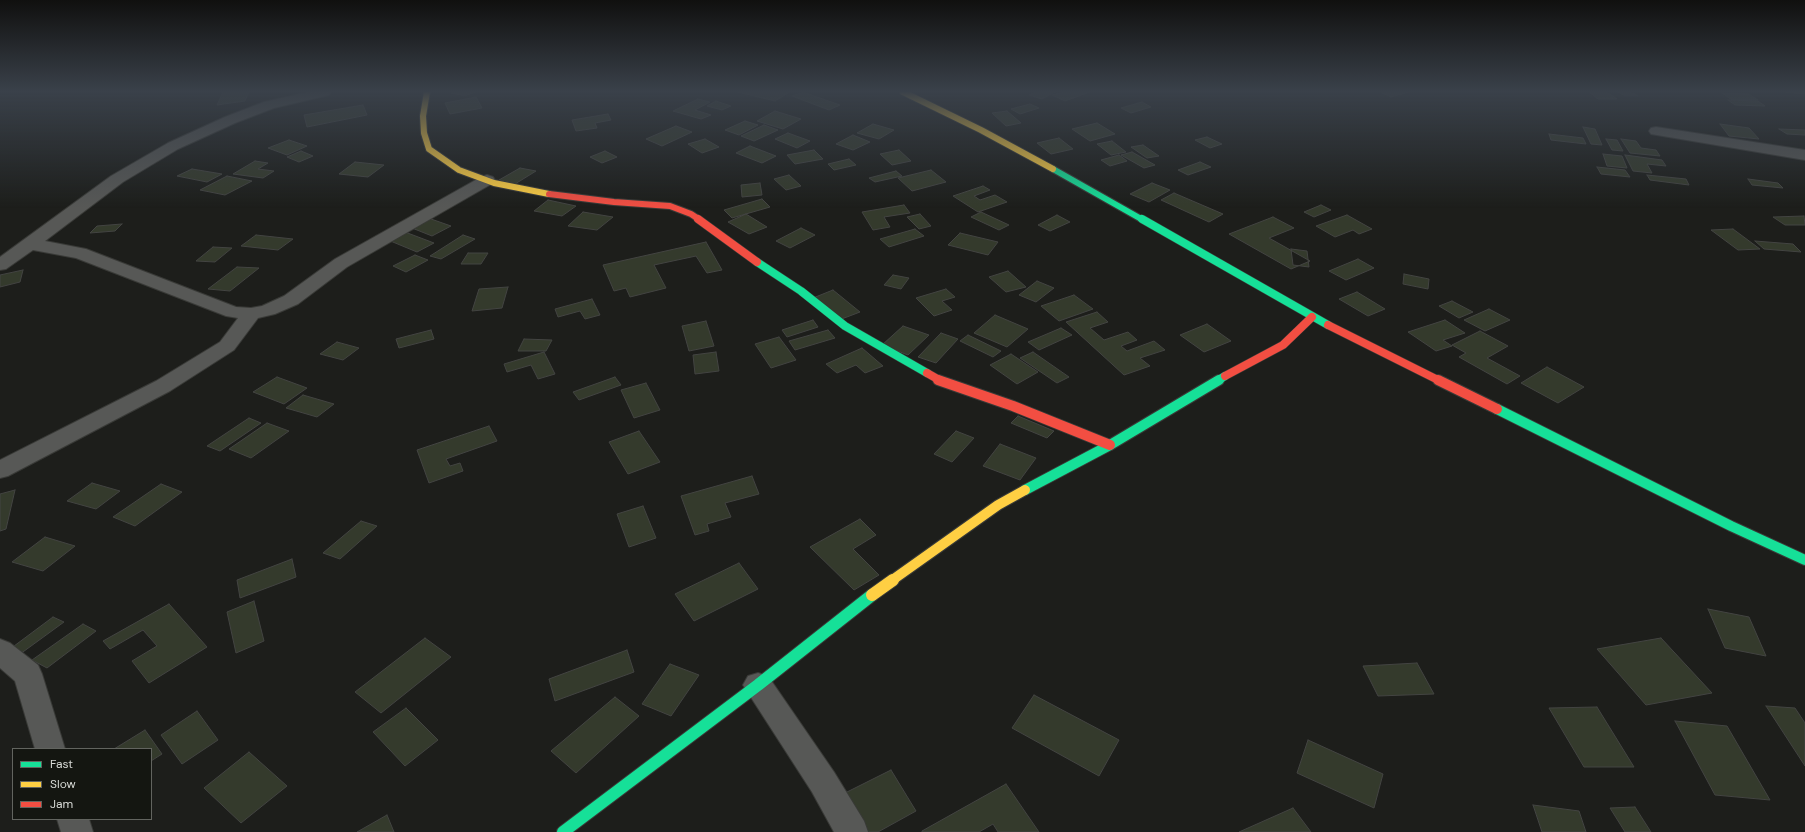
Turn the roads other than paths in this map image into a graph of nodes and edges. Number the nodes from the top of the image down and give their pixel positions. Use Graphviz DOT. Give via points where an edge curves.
graph roads {
  1 [pos="207,131"];
  2 [pos="424,131"];
  3 [pos="981,131"];
  4 [pos="1656,132"];
  5 [pos="1805,155"];
  6 [pos="486,180"];
  7 [pos="30,244"];
  8 [pos="0,265"];
  9 [pos="252,314"];
  10 [pos="1312,317"];
  11 [pos="1110,445"];
  12 [pos="0,470"];
  13 [pos="1805,560"];
  14 [pos="0,651"];
  15 [pos="758,685"];
  16 [pos="50,748"];
  17 [pos="73,820"];
  18 [pos="77,832"];
  19 [pos="563,832"];
  20 [pos="852,832"];
  1 -- 7 [label="street" via="173,146 116,179"];
  2 -- 6 [label="street" via="429,148 459,170"];
  3 -- 10 [label="street" via="1096,191"];
  4 -- 5 [label="street"];
  6 -- 9 [label="street" via="341,263 291,300"];
  6 -- 11 [label="street" via="554,195 670,206 691,214 801,291 845,326 939,380"];
  7 -- 8 [label="street"];
  7 -- 9 [label="street" via="80,253 233,312"];
  9 -- 12 [label="street" via="227,346 163,386"];
  10 -- 11 [label="street" via="1282,345 1221,378"];
  10 -- 13 [label="street" via="1731,526"];
  11 -- 15 [label="street" via="998,505 871,596"];
  14 -- 16 [label="street" via="28,674"];
  15 -- 19 [label="street"];
  15 -- 20 [label="street" via="823,782"];
  17 -- 18 [label="street"];
}
